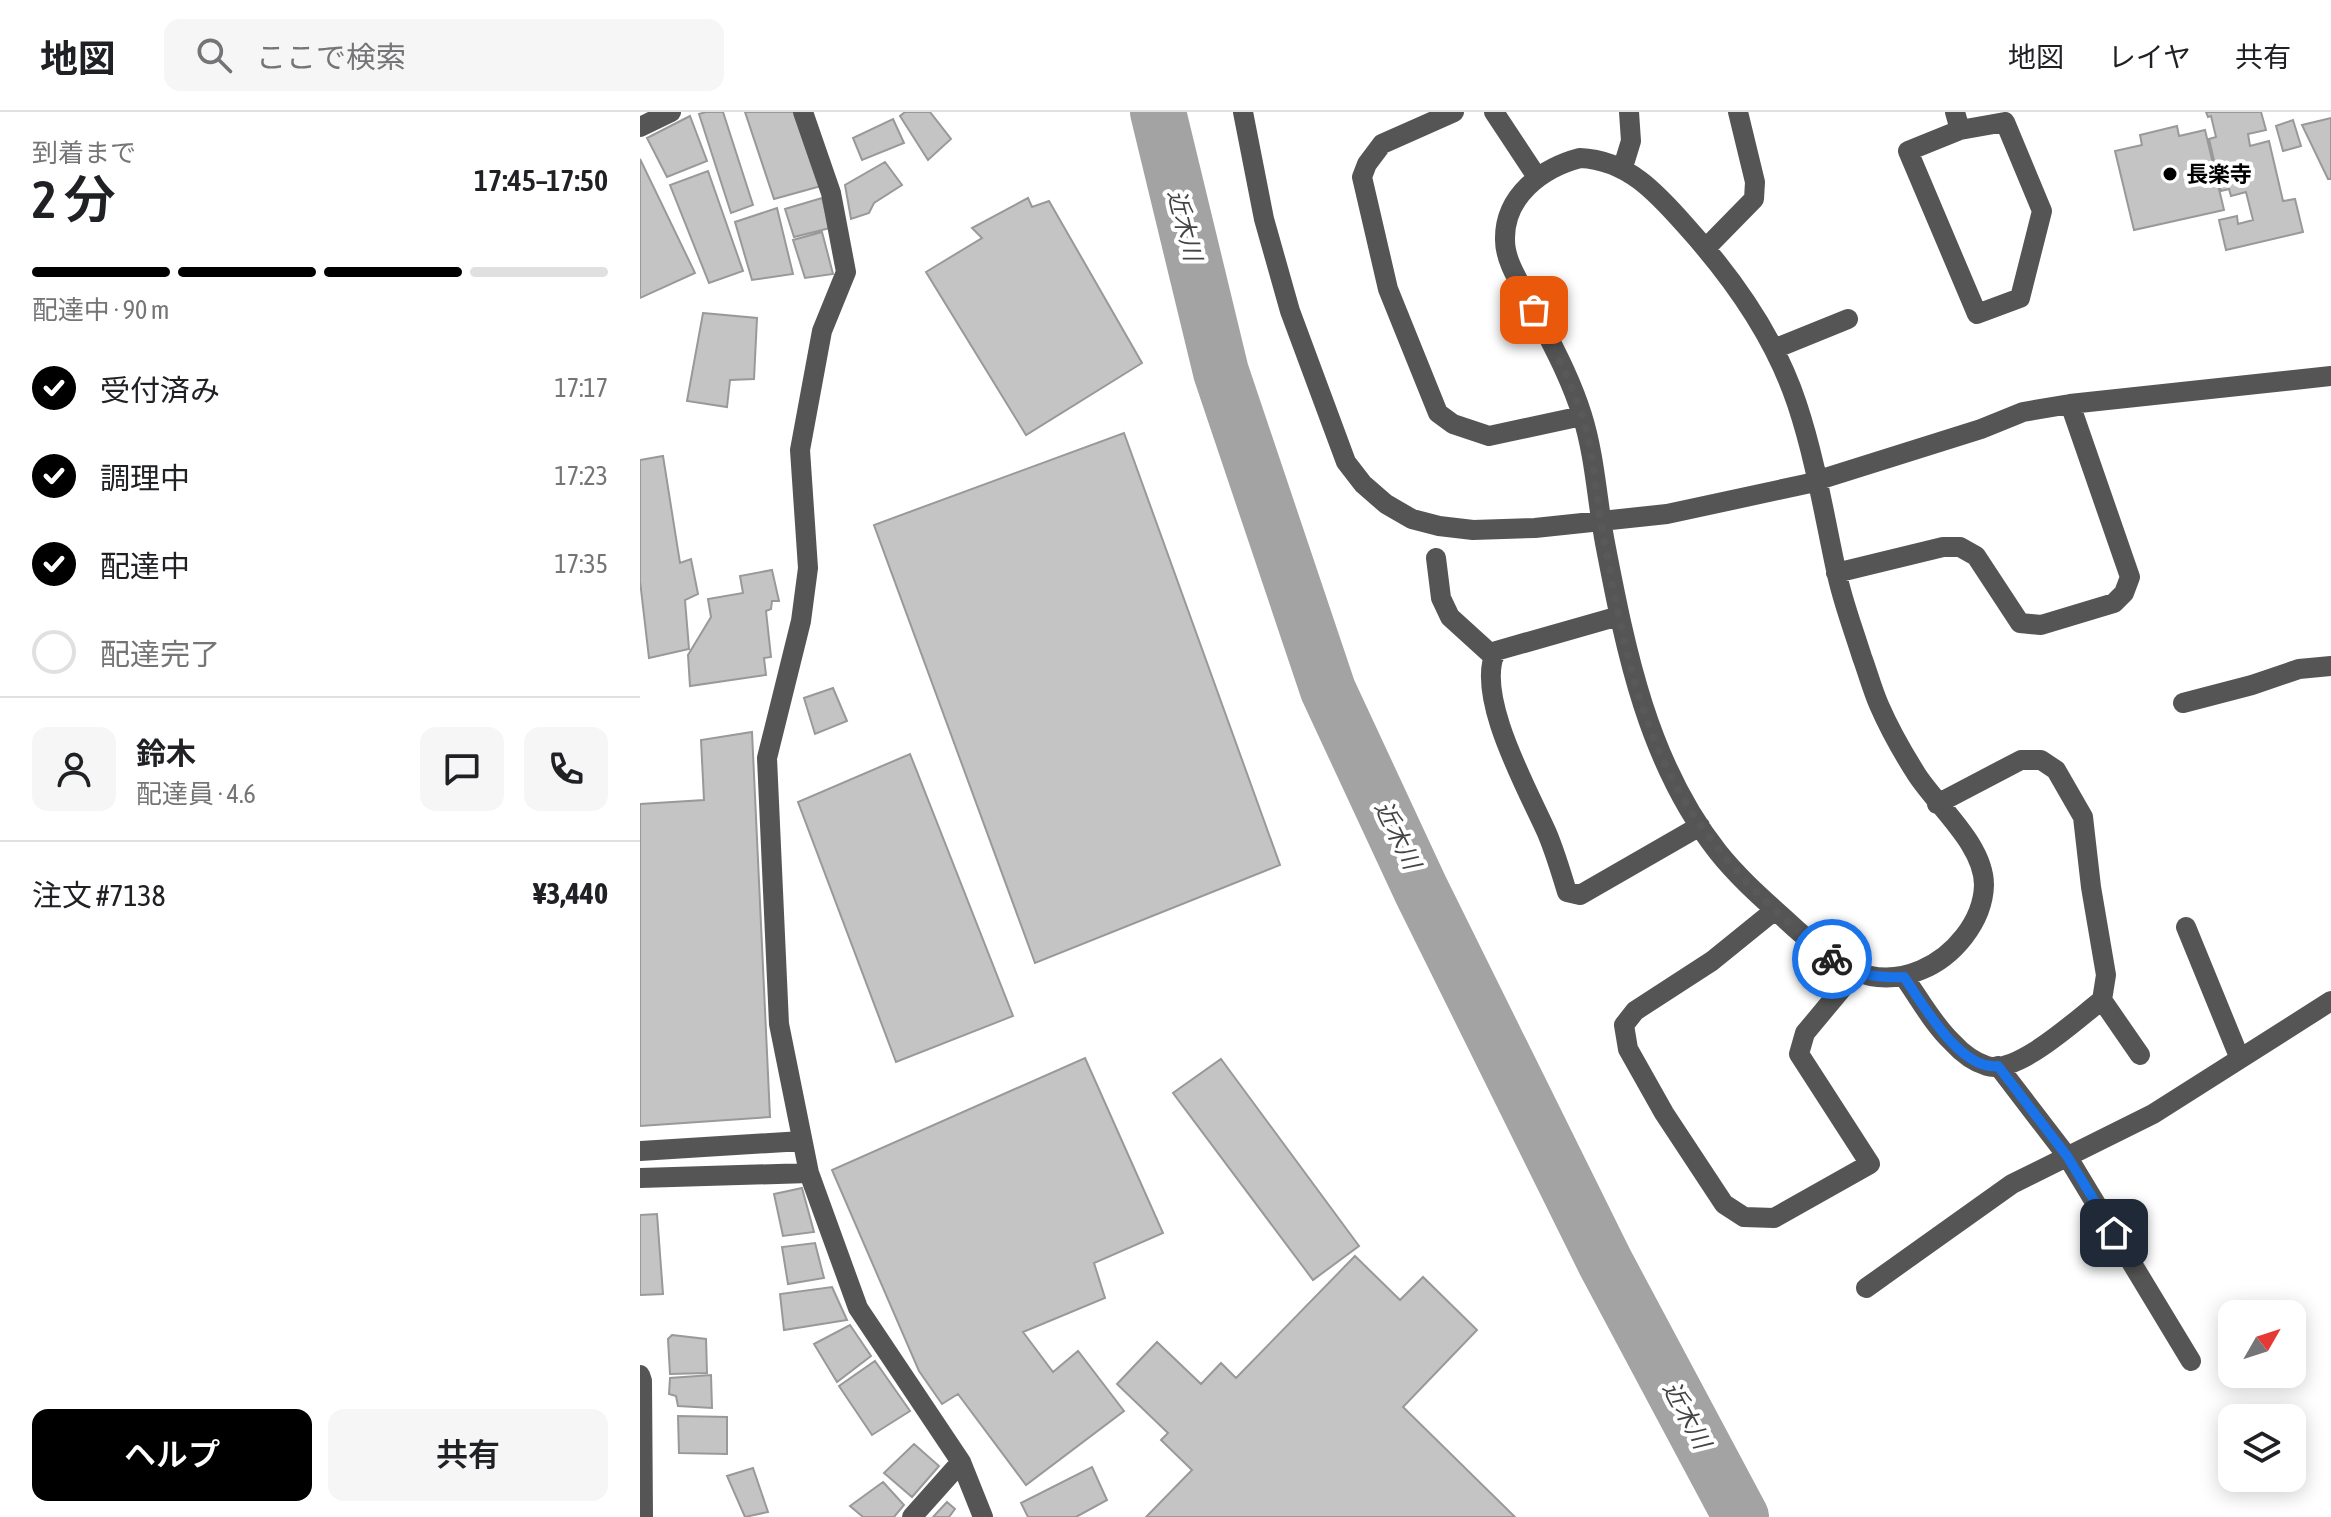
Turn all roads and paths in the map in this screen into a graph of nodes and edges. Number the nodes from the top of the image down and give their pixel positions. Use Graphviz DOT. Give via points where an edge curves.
graph roads {
  1 [pos="671,112"];
  2 [pos="803,112"];
  3 [pos="1243,112"];
  4 [pos="1454,112"];
  5 [pos="1494,112"];
  6 [pos="1629,112"];
  7 [pos="1738,112"];
  8 [pos="1957,121"];
  9 [pos="640,127"];
  10 [pos="1623,167"];
  11 [pos="1537,177"];
  12 [pos="1706,248"];
  13 [pos="1848,319"];
  14 [pos="1774,349"];
  15 [pos="2331,376"];
  16 [pos="2070,404"];
  17 [pos="1582,416"];
  18 [pos="1818,480"];
  19 [pos="1601,521"];
  20 [pos="1436,558"];
  21 [pos="1836,573"];
  22 [pos="1619,616"];
  23 [pos="1494,657"];
  24 [pos="2331,666"];
  25 [pos="2183,703"];
  26 [pos="1937,804"];
  27 [pos="1700,826"];
  28 [pos="1775,910"];
  29 [pos="2186,927"];
  30 [pos="1855,973"];
  31 [pos="1904,977"];
  32 [pos="2102,1000"];
  33 [pos="2331,1001"];
  34 [pos="2140,1055"];
  35 [pos="2240,1059"];
  36 [pos="1998,1066"];
  37 [pos="802,1141"];
  38 [pos="640,1151"];
  39 [pos="2067,1156"];
  40 [pos="809,1173"];
  41 [pos="640,1178"];
  42 [pos="1866,1288"];
  43 [pos="2191,1361"];
  44 [pos="640,1375"];
  45 [pos="961,1462"];
  46 [pos="643,1517"];
  47 [pos="912,1517"];
  48 [pos="983,1517"];
  1 -- 9 [label="street"];
  2 -- 37 [label="street" via="831,193 846,272 822,331 800,450 808,568 801,621 767,758 779,1024"];
  3 -- 19 [label="street" via="1264,219 1290,311 1346,462 1363,484 1412,519 1439,526 1473,530"];
  4 -- 17 [label="street" via="1382,144 1362,177 1388,289 1438,413 1489,436"];
  5 -- 11 [label="street"];
  6 -- 10 [label="street" via="1631,141"];
  7 -- 12 [label="street" via="1755,182 1754,199"];
  8 -- 8 [label="street" via="2005,122 2042,211 2020,298 1977,314 1908,151"];
  10 -- 11 [label="street" via="1580,158"];
  10 -- 12 [label="street"];
  11 -- 17 [label="street" via="1509,213 1505,241 1510,263 1567,374"];
  12 -- 14 [label="street"];
  13 -- 14 [label="street"];
  14 -- 18 [label="street" via="1795,398"];
  15 -- 16 [label="street"];
  16 -- 18 [label="street" via="2023,412"];
  16 -- 21 [label="street" via="2130,577 2114,603 2041,625 2020,623 1976,556 1960,547"];
  17 -- 19 [label="street"];
  18 -- 19 [label="street" via="1667,514"];
  18 -- 21 [label="street"];
  19 -- 22 [label="street"];
  20 -- 23 [label="street" via="1441,598 1450,617"];
  21 -- 26 [label="street" via="1878,703"];
  22 -- 23 [label="street" via="1506,646"];
  22 -- 27 [label="street" via="1659,752"];
  23 -- 27 [label="street" via="1489,665 1493,696 1506,741 1567,892 1580,895"];
  24 -- 25 [label="street" via="2299,669"];
  26 -- 31 [label="street" via="1976,854 1984,885 1978,911 1958,947"];
  26 -- 32 [label="street" via="2021,760 2041,760 2056,770 2083,817 2106,975"];
  27 -- 28 [label="street"];
  28 -- 30 [label="street"];
  28 -- 30 [label="street" via="1712,961 1635,1011 1624,1025 1628,1049 1664,1113 1724,1204 1744,1217 1774,1218 1870,1164 1799,1054 1805,1033"];
  29 -- 35 [label="street"];
  30 -- 31 [label="street"];
  31 -- 36 [label="street" via="1950,1040 1969,1057"];
  32 -- 34 [label="street"];
  32 -- 36 [label="street" via="2044,1044 2014,1063"];
  33 -- 35 [label="street"];
  35 -- 39 [label="street" via="2153,1114"];
  36 -- 39 [label="street"];
  37 -- 38 [label="street"];
  37 -- 40 [label="street"];
  39 -- 42 [label="street" via="2012,1184"];
  39 -- 43 [label="street"];
  40 -- 41 [label="street"];
  40 -- 45 [label="street" via="858,1308"];
  44 -- 46 [label="street"];
  45 -- 47 [label="street"];
  45 -- 48 [label="street"];
}
